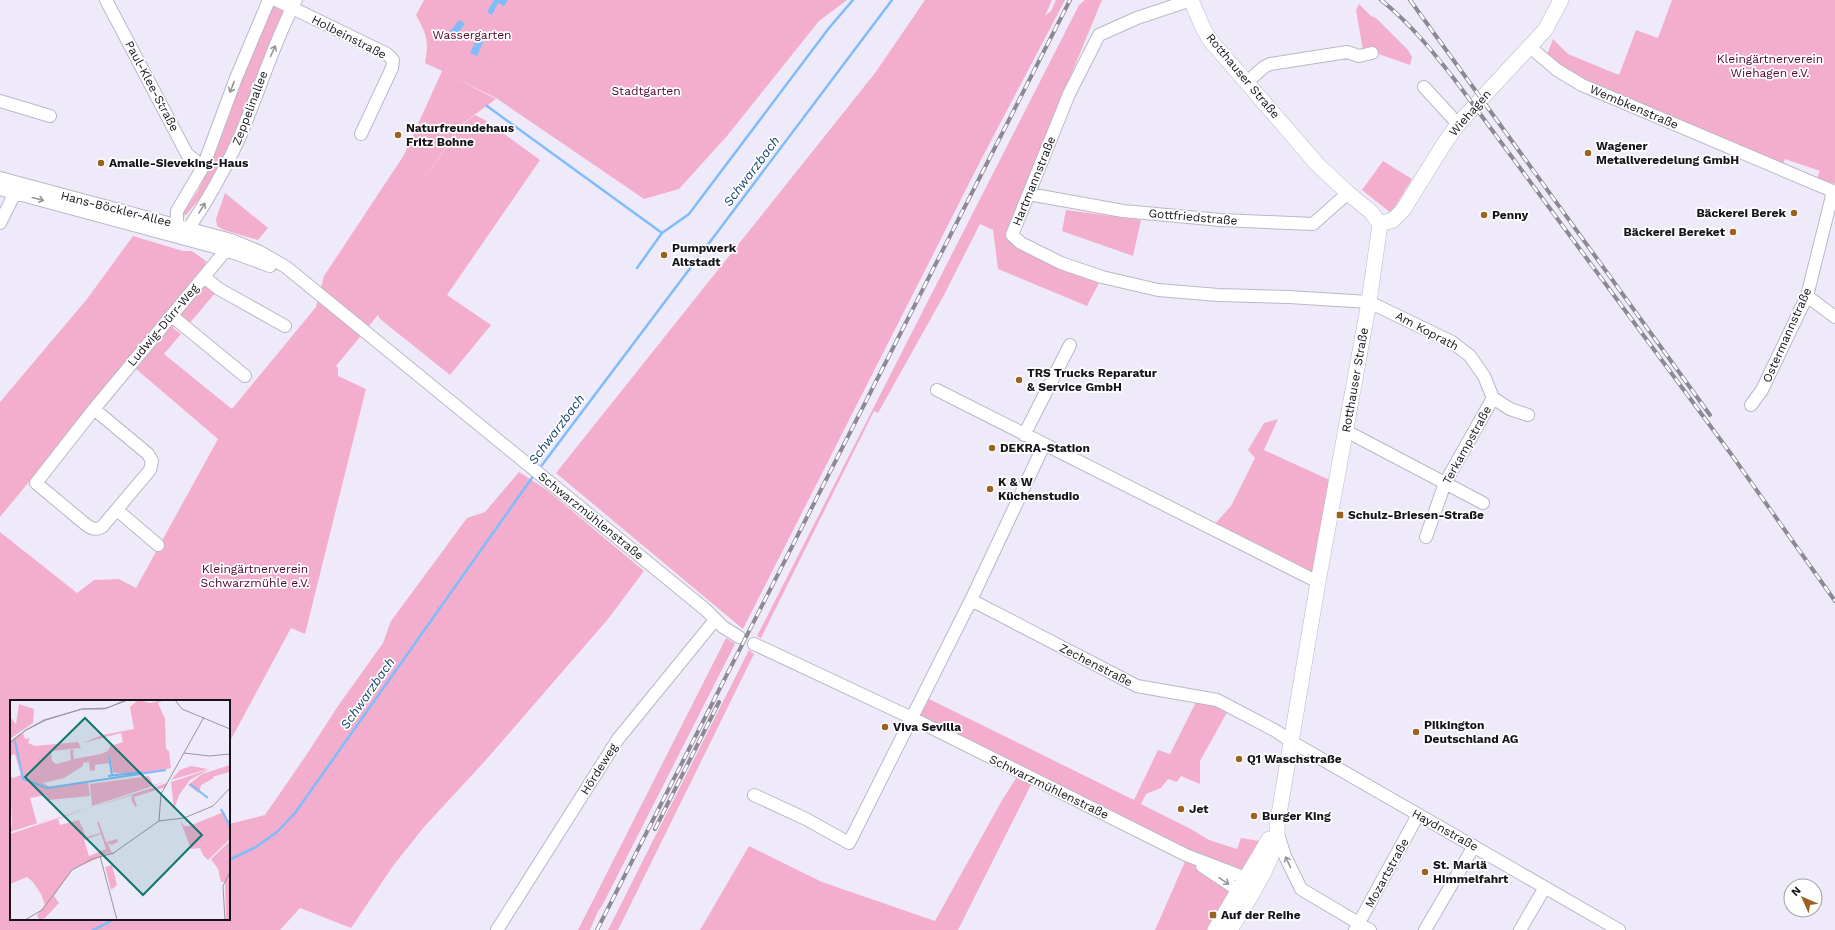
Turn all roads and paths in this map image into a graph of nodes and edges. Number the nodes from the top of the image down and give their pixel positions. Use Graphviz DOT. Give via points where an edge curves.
graph roads {
  1 [pos="106,0"];
  2 [pos="269,0"];
  3 [pos="276,0"];
  4 [pos="1191,0"];
  5 [pos="1557,2"];
  6 [pos="294,4"];
  7 [pos="1530,47"];
  8 [pos="1372,53"];
  9 [pos="1247,82"];
  10 [pos="1424,87"];
  11 [pos="0,101"];
  12 [pos="50,116"];
  13 [pos="1458,124"];
  14 [pos="361,134"];
  15 [pos="203,167"];
  16 [pos="0,178"];
  17 [pos="17,188"];
  18 [pos="0,189"];
  19 [pos="1834,192"];
  20 [pos="1348,193"];
  21 [pos="1029,194"];
  22 [pos="0,223"];
  23 [pos="1380,224"];
  24 [pos="189,228"];
  25 [pos="176,230"];
  26 [pos="228,245"];
  27 [pos="204,277"];
  28 [pos="1807,296"];
  29 [pos="1369,302"];
  30 [pos="172,316"];
  31 [pos="1835,317"];
  32 [pos="285,326"];
  33 [pos="1070,345"];
  34 [pos="245,376"];
  35 [pos="937,390"];
  36 [pos="1493,398"];
  37 [pos="1751,405"];
  38 [pos="94,409"];
  39 [pos="1528,415"];
  40 [pos="1346,431"];
  41 [pos="1024,435"];
  42 [pos="1044,445"];
  43 [pos="1445,483"];
  44 [pos="1483,504"];
  45 [pos="117,510"];
  46 [pos="1426,537"];
  47 [pos="158,545"];
  48 [pos="1318,582"];
  49 [pos="971,600"];
  50 [pos="715,620"];
  51 [pos="739,637"];
  52 [pos="754,644"];
  53 [pos="912,718"];
  54 [pos="1292,742"];
  55 [pos="754,795"];
  56 [pos="1418,815"];
  57 [pos="1277,830"];
  58 [pos="1474,846"];
  59 [pos="1245,887"];
  60 [pos="1544,889"];
  61 [pos="1357,927"];
  62 [pos="497,930"];
  63 [pos="1215,930"];
  64 [pos="1230,930"];
  65 [pos="1370,930"];
  66 [pos="1425,930"];
  67 [pos="1520,930"];
  68 [pos="1619,930"];
  1 -- 15 [label="street, Paul-Klee-Straße" via="187,154"];
  2 -- 15 [label="street, Zeppelinallee, one-way" via="236,78"];
  3 -- 6 [label="street, Holbeinstraße"];
  4 -- 9 [label="main road, Rotthauser Straße" via="1210,40"];
  4 -- 21 [label="street, Hartmannstraße" via="1137,18 1099,35 1068,94"];
  5 -- 7 [label="main road, Wiehagen" via="1545,30"];
  6 -- 14 [label="street, Holbeinstraße" via="387,54 393,60 392,68"];
  24 -- 6 [label="street, Zeppelinallee, one-way" via="219,182"];
  7 -- 13 [label="main road, Wiehagen"];
  7 -- 19 [label="street, Wembkenstraße" via="1557,70 1582,85"];
  8 -- 9 [label="street" via="1359,56 1347,52 1270,64"];
  9 -- 20 [label="main road, Rotthauser Straße" via="1317,164"];
  10 -- 13 [label="street"];
  11 -- 12 [label="street"];
  13 -- 23 [label="main road, Wiehagen" via="1403,210 1393,220"];
  15 -- 25 [label="street, Zeppelinallee" via="177,211"];
  16 -- 17 [label="street, Hans-Böckler-Allee"];
  17 -- 18 [label="street, Hans-Böckler-Allee"];
  17 -- 22 [label="street"];
  17 -- 25 [label="street, Hans-Böckler-Allee"];
  19 -- 28 [label="street, Ostermannstraße"];
  20 -- 21 [label="street, Gottfriedstraße" via="1313,224 1221,220 1123,210"];
  20 -- 23 [label="main road, Rotthauser Straße" via="1371,212"];
  21 -- 29 [label="street, Hartmannstraße" via="1012,235 1021,243 1061,263 1158,290"];
  23 -- 29 [label="main road, Rotthauser Straße"];
  24 -- 25 [label="street, Hans-Böckler-Allee"];
  24 -- 26 [label="street, Hans-Böckler-Allee"];
  25 -- 26 [label="street, Hans-Böckler-Allee"];
  26 -- 27 [label="street, Ludwig-Dürr-Weg"];
  26 -- 50 [label="street, Schwarzmühlenstraße" via="313,290 706,610"];
  27 -- 30 [label="street, Ludwig-Dürr-Weg"];
  27 -- 32 [label="street" via="219,289"];
  28 -- 31 [label="street"];
  28 -- 37 [label="street, Ostermannstraße" via="1762,390"];
  29 -- 36 [label="street, Am Koprath" via="1452,342 1470,356 1484,376"];
  29 -- 40 [label="main road, Rotthauser Straße"];
  30 -- 34 [label="street"];
  30 -- 38 [label="street, Ludwig-Dürr-Weg"];
  33 -- 41 [label="street"];
  35 -- 41 [label="street"];
  36 -- 39 [label="street" via="1510,409"];
  36 -- 43 [label="street, Terkampstraße"];
  38 -- 45 [label="street, Ludwig-Dürr-Weg" via="148,454 152,461 150,470"];
  38 -- 45 [label="street, Ludwig-Dürr-Weg" via="36,483 91,528 102,527"];
  40 -- 43 [label="street"];
  40 -- 48 [label="main road, Rotthauser Straße"];
  41 -- 42 [label="street"];
  42 -- 48 [label="street"];
  42 -- 49 [label="street"];
  43 -- 44 [label="street"];
  43 -- 46 [label="street, Terkampstraße"];
  45 -- 47 [label="street"];
  48 -- 54 [label="main road, Rotthauser Straße"];
  49 -- 53 [label="street"];
  49 -- 54 [label="street, Zechenstraße" via="1137,686 1217,700"];
  50 -- 51 [label="street, Schwarzmühlenstraße"];
  50 -- 62 [label="street, Hördeweg" via="618,739"];
  52 -- 53 [label="street, Schwarzmühlenstraße"];
  53 -- 55 [label="street" via="849,843"];
  53 -- 59 [label="street, Schwarzmühlenstraße"];
  54 -- 56 [label="street, Haydnstraße"];
  54 -- 57 [label="main road, Rotthauser Straße"];
  56 -- 58 [label="street, Haydnstraße"];
  56 -- 61 [label="street, Mozartstraße"];
  57 -- 59 [label="main road, Rotthauser Straße"];
  61 -- 57 [label="street, one-way" via="1301,889 1285,856"];
  58 -- 60 [label="street, Haydnstraße"];
  58 -- 66 [label="street"];
  59 -- 63 [label="main road"];
  59 -- 64 [label="main road"];
  60 -- 67 [label="street"];
  60 -- 68 [label="street, Haydnstraße"];
  61 -- 65 [label="street"];
}
